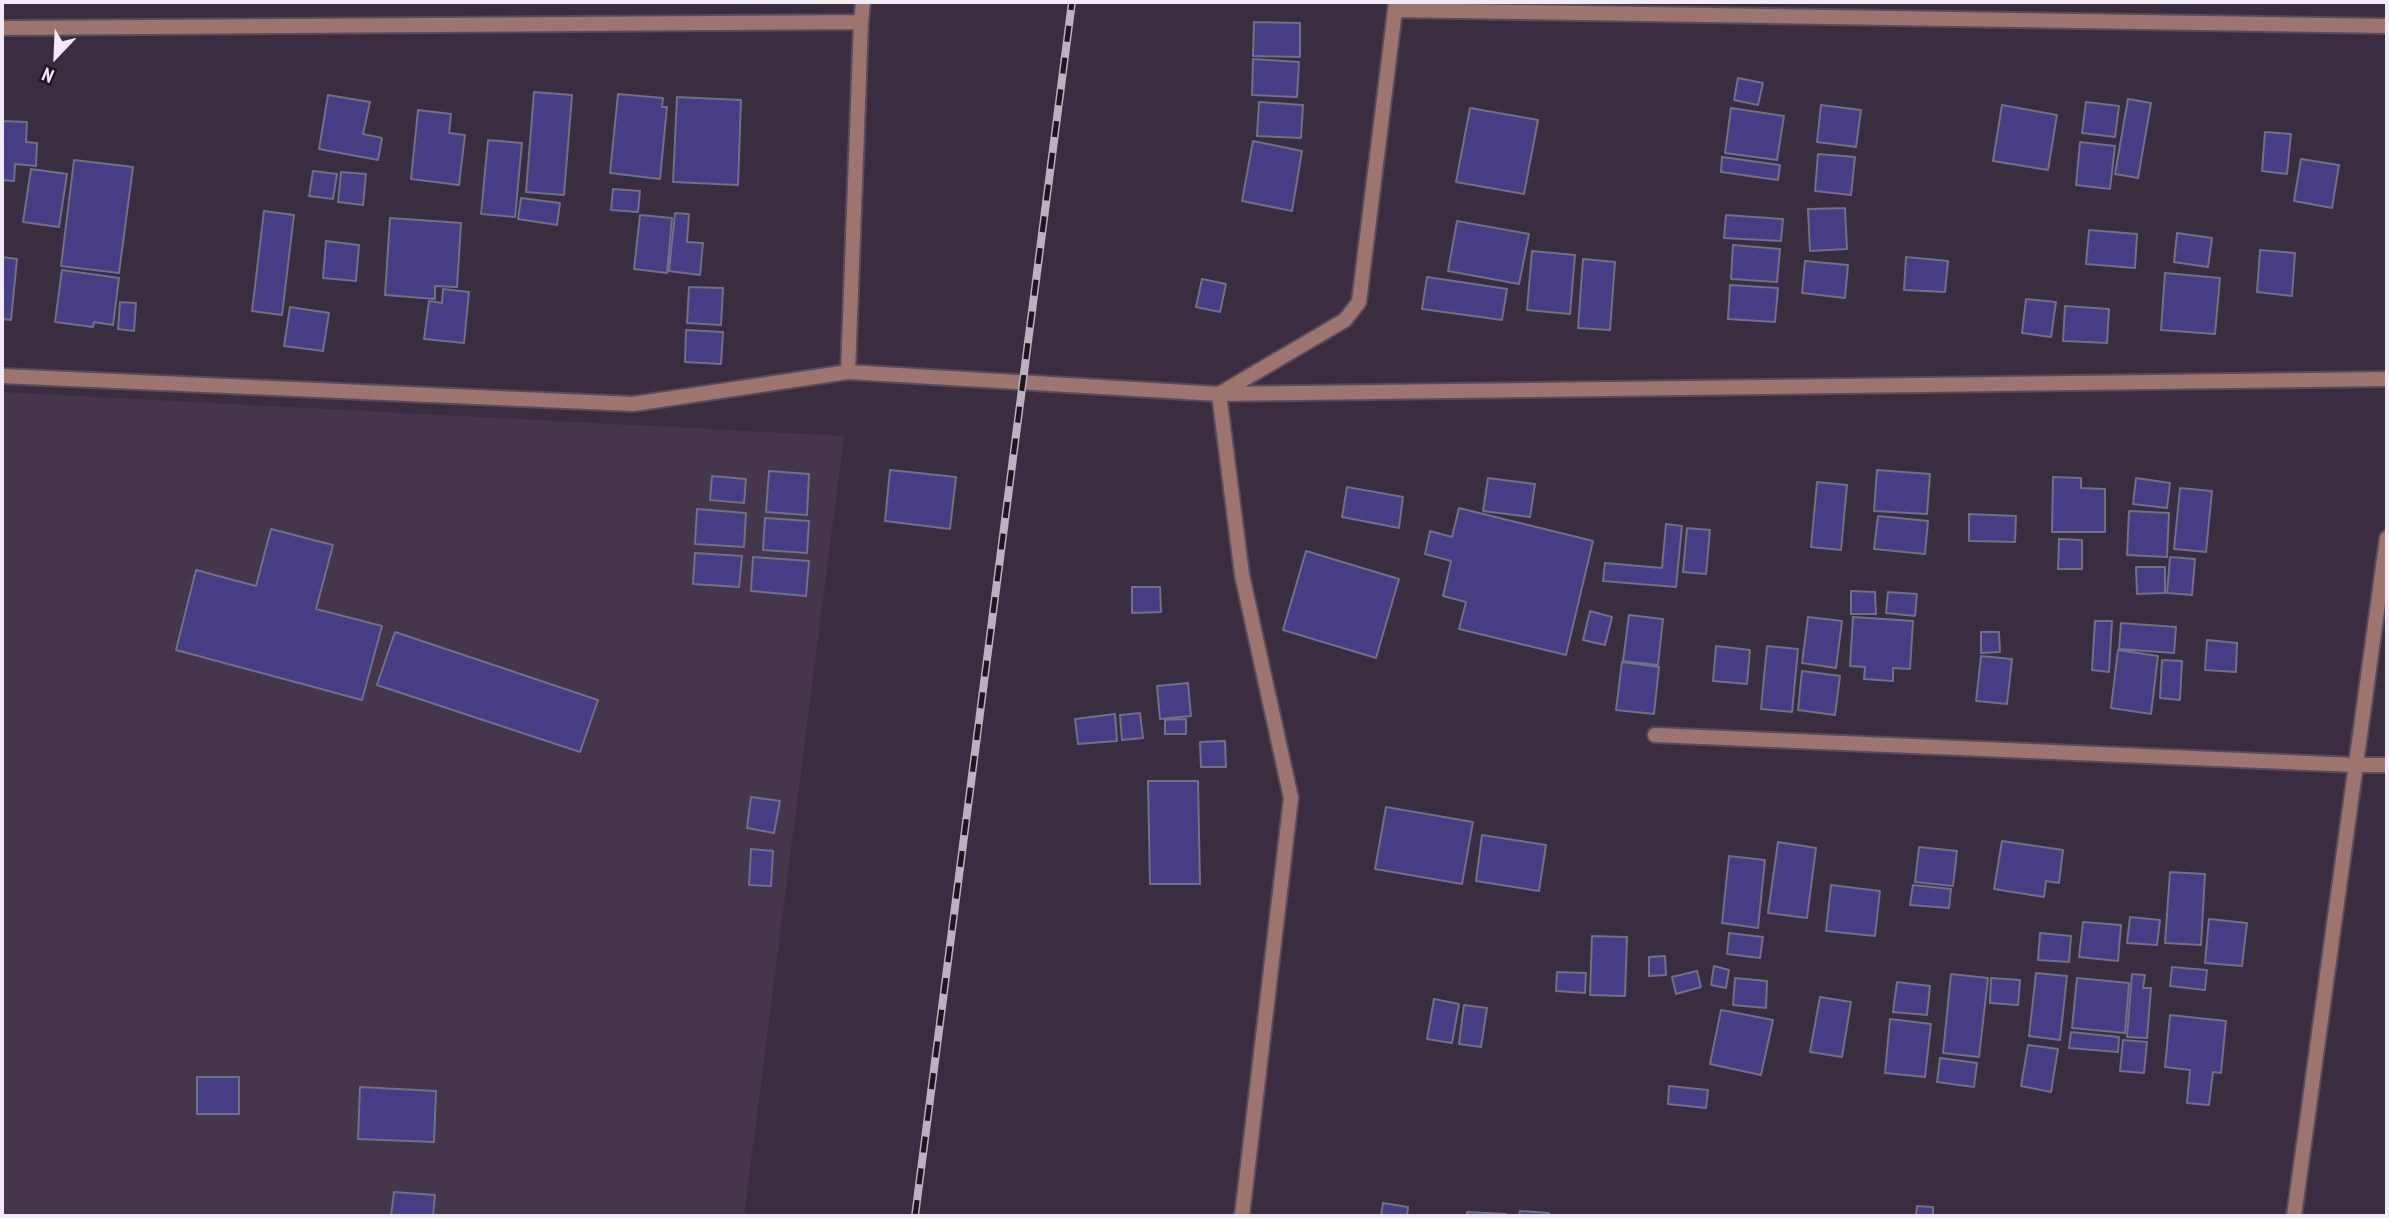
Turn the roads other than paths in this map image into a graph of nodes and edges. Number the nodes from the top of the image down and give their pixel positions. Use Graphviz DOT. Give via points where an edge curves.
graph roads {
  1 [pos="863,2"];
  2 [pos="1396,6"];
  3 [pos="860,22"];
  4 [pos="2387,26"];
  5 [pos="2,28"];
  6 [pos="848,372"];
  7 [pos="2,376"];
  8 [pos="2387,379"];
  9 [pos="1219,394"];
  10 [pos="2387,538"];
  11 [pos="1655,735"];
  12 [pos="2356,765"];
  13 [pos="2387,765"];
  14 [pos="1242,1216"];
  15 [pos="2294,1216"];
  1 -- 3 [label="street"];
  2 -- 4 [label="street"];
  2 -- 9 [label="street" via="1359,302 1345,320"];
  3 -- 5 [label="street"];
  3 -- 6 [label="street"];
  6 -- 7 [label="street" via="634,404"];
  6 -- 9 [label="street"];
  8 -- 9 [label="street"];
  9 -- 14 [label="street" via="1242,575 1291,798"];
  10 -- 12 [label="street"];
  11 -- 12 [label="street"];
  12 -- 13 [label="street"];
  12 -- 15 [label="street"];
}
